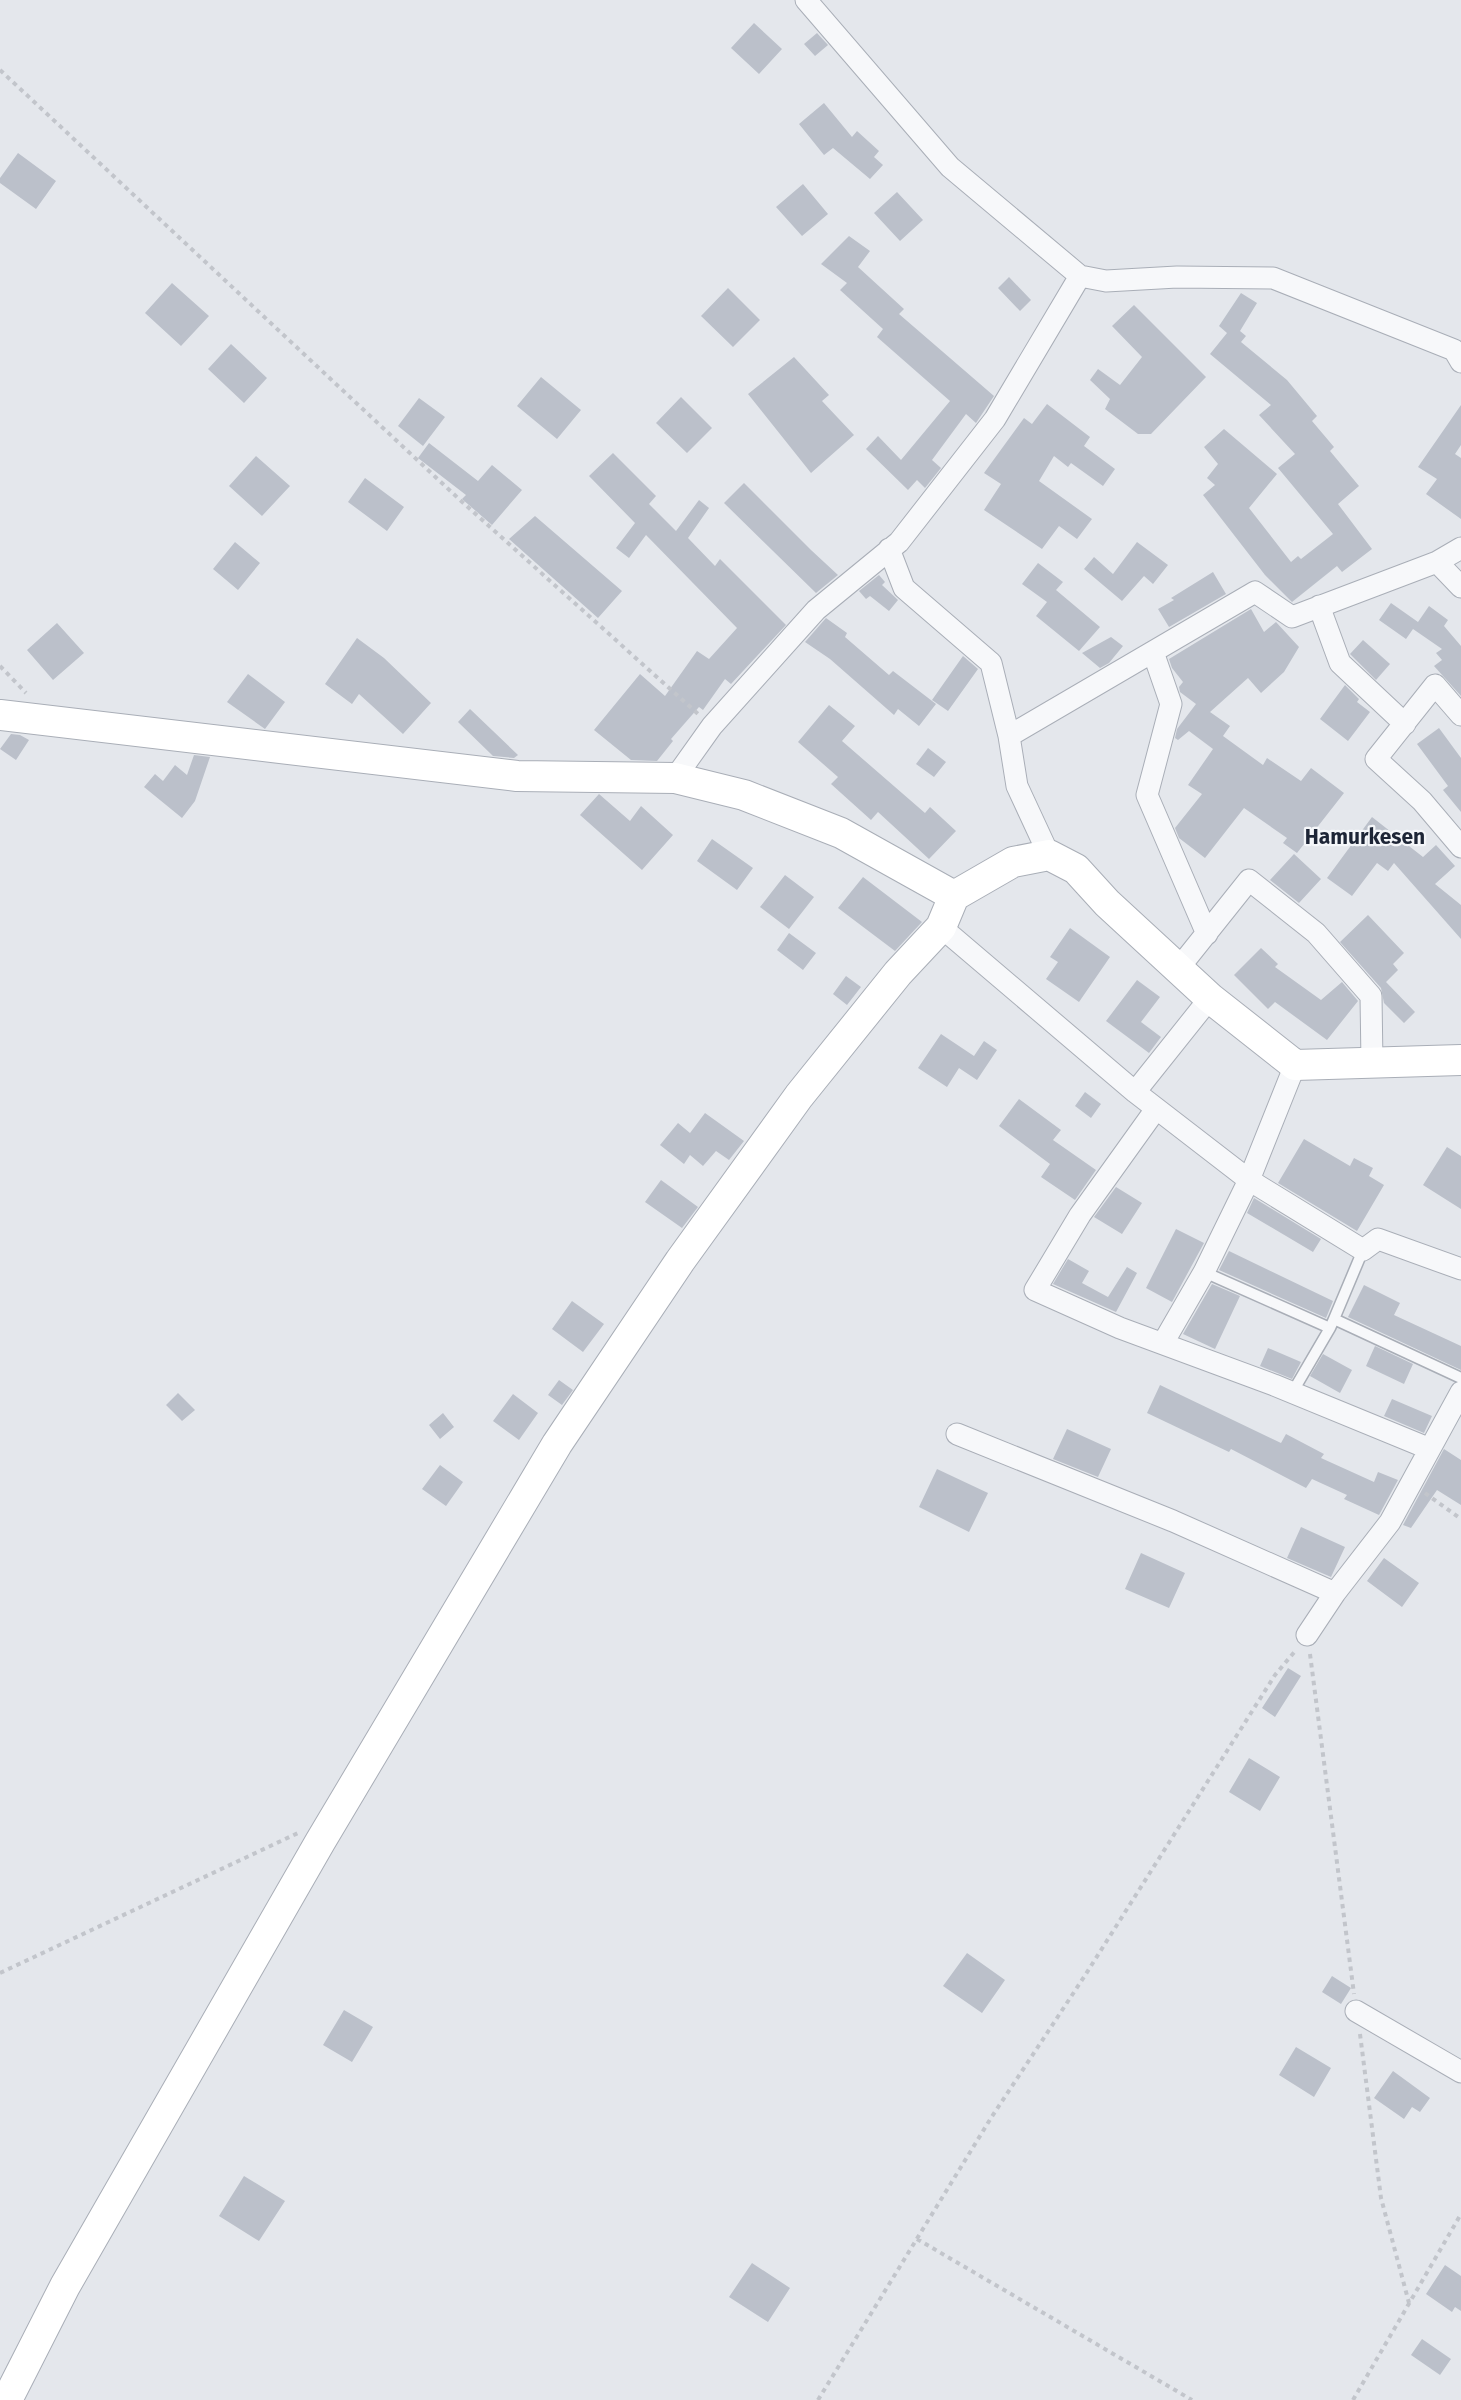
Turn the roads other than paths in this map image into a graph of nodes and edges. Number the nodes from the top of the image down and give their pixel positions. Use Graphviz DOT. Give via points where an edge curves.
graph roads {
  1 [pos="806,0"];
  2 [pos="1080,276"];
  3 [pos="1459,354"];
  4 [pos="1461,548"];
  5 [pos="890,549"];
  6 [pos="1437,562"];
  7 [pos="1461,587"];
  8 [pos="1319,606"];
  9 [pos="1153,652"];
  10 [pos="0,715"];
  11 [pos="1461,716"];
  12 [pos="1405,724"];
  13 [pos="1009,736"];
  14 [pos="675,778"];
  15 [pos="1461,847"];
  16 [pos="1049,855"];
  17 [pos="954,896"];
  18 [pos="941,927"];
  19 [pos="1207,934"];
  20 [pos="1178,969"];
  21 [pos="1210,998"];
  22 [pos="1461,1060"];
  23 [pos="1372,1063"];
  24 [pos="1295,1065"];
  25 [pos="1135,1092"];
  26 [pos="1156,1109"];
  27 [pos="1248,1180"];
  28 [pos="1363,1250"];
  29 [pos="1461,1269"];
  30 [pos="1204,1272"];
  31 [pos="1332,1323"];
  32 [pos="1163,1343"];
  33 [pos="1461,1378"];
  34 [pos="1461,1392"];
  35 [pos="1292,1393"];
  36 [pos="957,1434"];
  37 [pos="1430,1449"];
  38 [pos="1335,1593"];
  39 [pos="1307,1635"];
  40 [pos="1356,2011"];
  41 [pos="1461,2072"];
  42 [pos="7,2400"];
  1 -- 2 [label="street" via="950,167"];
  2 -- 3 [label="street" via="1106,281 1273,278"];
  2 -- 5 [label="street" via="995,419"];
  4 -- 6 [label="street"];
  5 -- 13 [label="street" via="904,588 991,663"];
  5 -- 14 [label="street" via="816,610 712,726"];
  6 -- 7 [label="street"];
  6 -- 8 [label="street"];
  8 -- 9 [label="street" via="1292,617 1255,592"];
  8 -- 12 [label="street" via="1340,663"];
  9 -- 13 [label="street"];
  9 -- 19 [label="street" via="1171,704 1147,795"];
  10 -- 14 [label="street" via="517,776"];
  11 -- 12 [label="street" via="1436,685"];
  12 -- 15 [label="street" via="1376,759 1422,801"];
  13 -- 16 [label="street" via="1017,786"];
  14 -- 17 [label="street" via="744,795 841,833"];
  16 -- 17 [label="street" via="1013,862"];
  16 -- 20 [label="street" via="1076,869"];
  17 -- 18 [label="street"];
  18 -- 25 [label="street"];
  18 -- 42 [label="street" via="898,973 799,1096 680,1261 557,1444 336,1814 65,2286"];
  19 -- 20 [label="street"];
  19 -- 23 [label="street" via="1250,880 1316,933 1371,996"];
  20 -- 21 [label="street"];
  21 -- 24 [label="street"];
  21 -- 25 [label="street"];
  22 -- 23 [label="street"];
  23 -- 24 [label="street"];
  24 -- 27 [label="street"];
  25 -- 26 [label="street"];
  26 -- 27 [label="street"];
  26 -- 32 [label="street" via="1080,1215 1035,1290"];
  27 -- 28 [label="street"];
  27 -- 30 [label="street"];
  28 -- 29 [label="street" via="1378,1239"];
  28 -- 31 [label="lane"];
  30 -- 31 [label="lane"];
  30 -- 32 [label="street"];
  31 -- 33 [label="lane"];
  31 -- 35 [label="lane"];
  32 -- 35 [label="street"];
  34 -- 37 [label="street"];
  35 -- 37 [label="street"];
  36 -- 38 [label="street" via="1173,1521"];
  37 -- 38 [label="street" via="1390,1522"];
  38 -- 39 [label="street"];
  40 -- 41 [label="street"];
}
